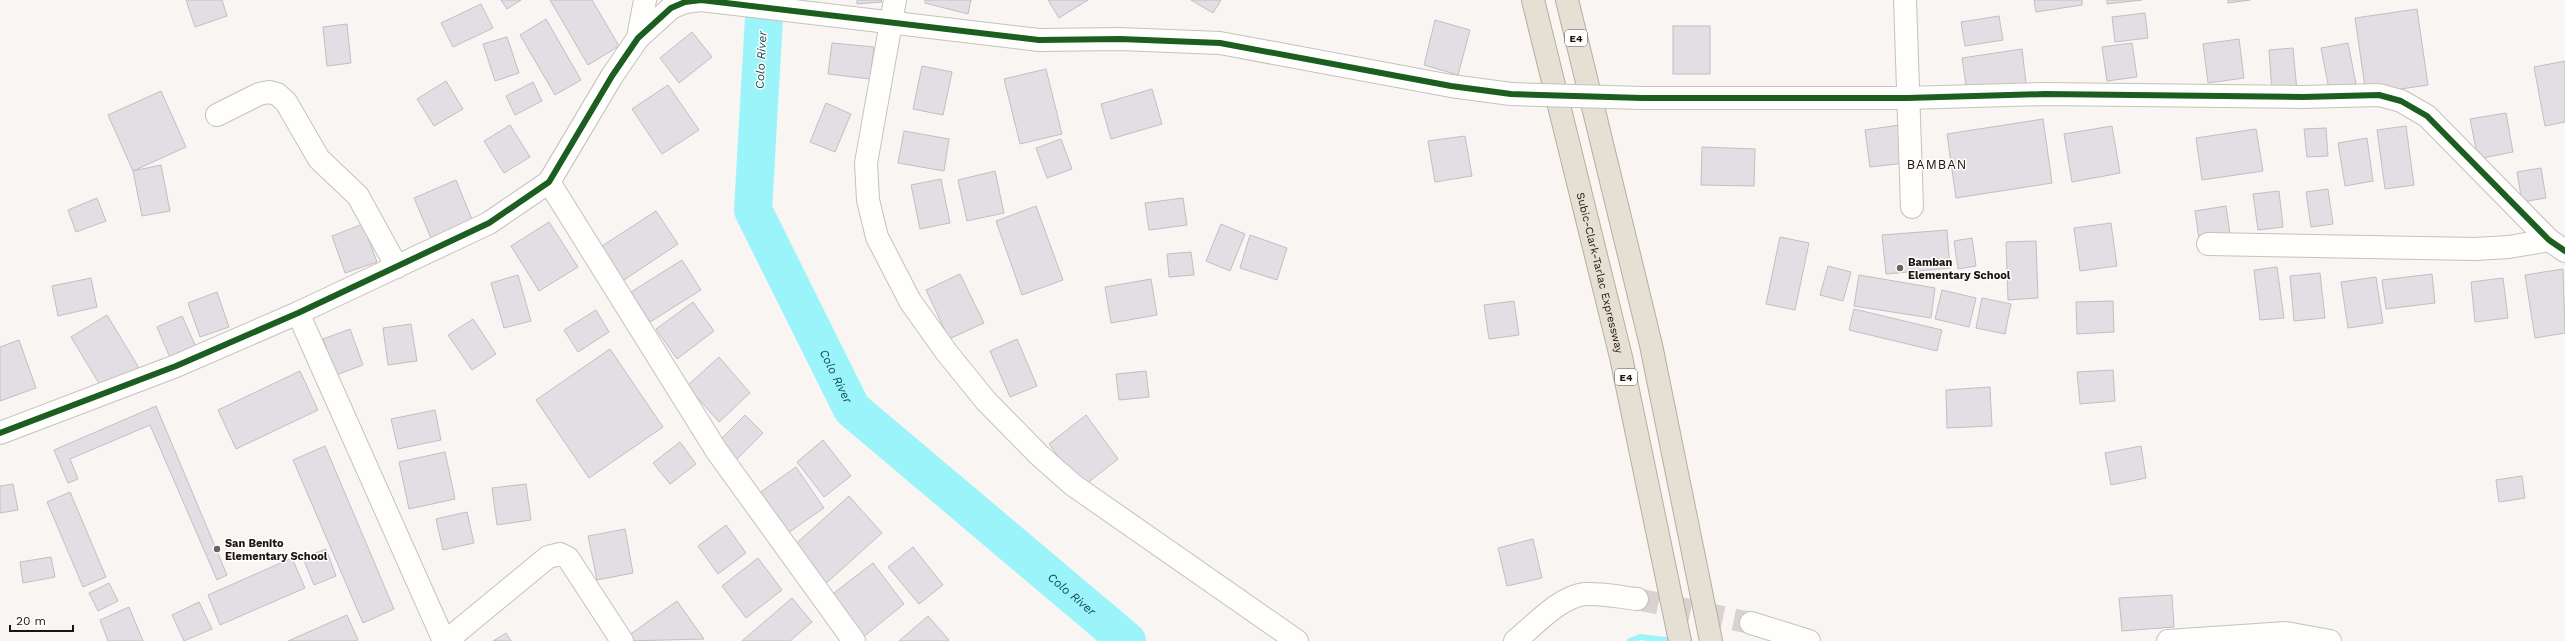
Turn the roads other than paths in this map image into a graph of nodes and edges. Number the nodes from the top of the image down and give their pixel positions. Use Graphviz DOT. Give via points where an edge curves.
graph roads {
  1 [pos="645,0"];
  2 [pos="701,0"];
  3 [pos="895,0"];
  4 [pos="1533,0"];
  5 [pos="1567,0"];
  6 [pos="1905,0"];
  7 [pos="891,23"];
  8 [pos="638,38"];
  9 [pos="1907,98"];
  10 [pos="217,115"];
  11 [pos="549,182"];
  12 [pos="1912,207"];
  13 [pos="2208,244"];
  14 [pos="2557,245"];
  15 [pos="397,267"];
  16 [pos="298,313"];
  17 [pos="0,433"];
  18 [pos="1637,599"];
  19 [pos="1751,623"];
  20 [pos="445,641"];
  21 [pos="622,641"];
  22 [pos="854,641"];
  23 [pos="1297,641"];
  24 [pos="1515,641"];
  25 [pos="1680,641"];
  26 [pos="1711,641"];
  27 [pos="1809,641"];
  28 [pos="2168,641"];
  29 [pos="2330,641"];
  1 -- 8 [label="street"];
  2 -- 7 [label="street"];
  2 -- 8 [label="street" via="685,2 671,8"];
  3 -- 7 [label="street"];
  4 -- 25 [label="highway, Subic-Clark-Tarlac Expressway / E4" via="1621,357"];
  5 -- 26 [label="highway, E4" via="1651,345"];
  6 -- 9 [label="street"];
  7 -- 9 [label="street, bridge" via="1039,40 1120,39 1220,43 1451,86 1511,94 1642,98"];
  7 -- 23 [label="street" via="866,163 868,200 877,237 910,302 986,401 1039,455 1073,484"];
  8 -- 11 [label="street" via="612,76"];
  9 -- 12 [label="street"];
  9 -- 14 [label="street" via="2045,94 2303,97 2379,95 2401,101 2427,116"];
  10 -- 15 [label="street" via="259,94 277,94 286,102 319,159 358,196"];
  11 -- 15 [label="street" via="489,223"];
  11 -- 22 [label="street" via="716,450"];
  13 -- 14 [label="street" via="2475,249"];
  15 -- 16 [label="street"];
  16 -- 17 [label="street" via="176,366"];
  16 -- 20 [label="street"];
  18 -- 24 [label="street" via="1584,594 1566,600"];
  19 -- 27 [label="street"];
  20 -- 21 [label="street" via="548,557 560,554 568,558"];
  28 -- 29 [label="street" via="2286,633"];
}
